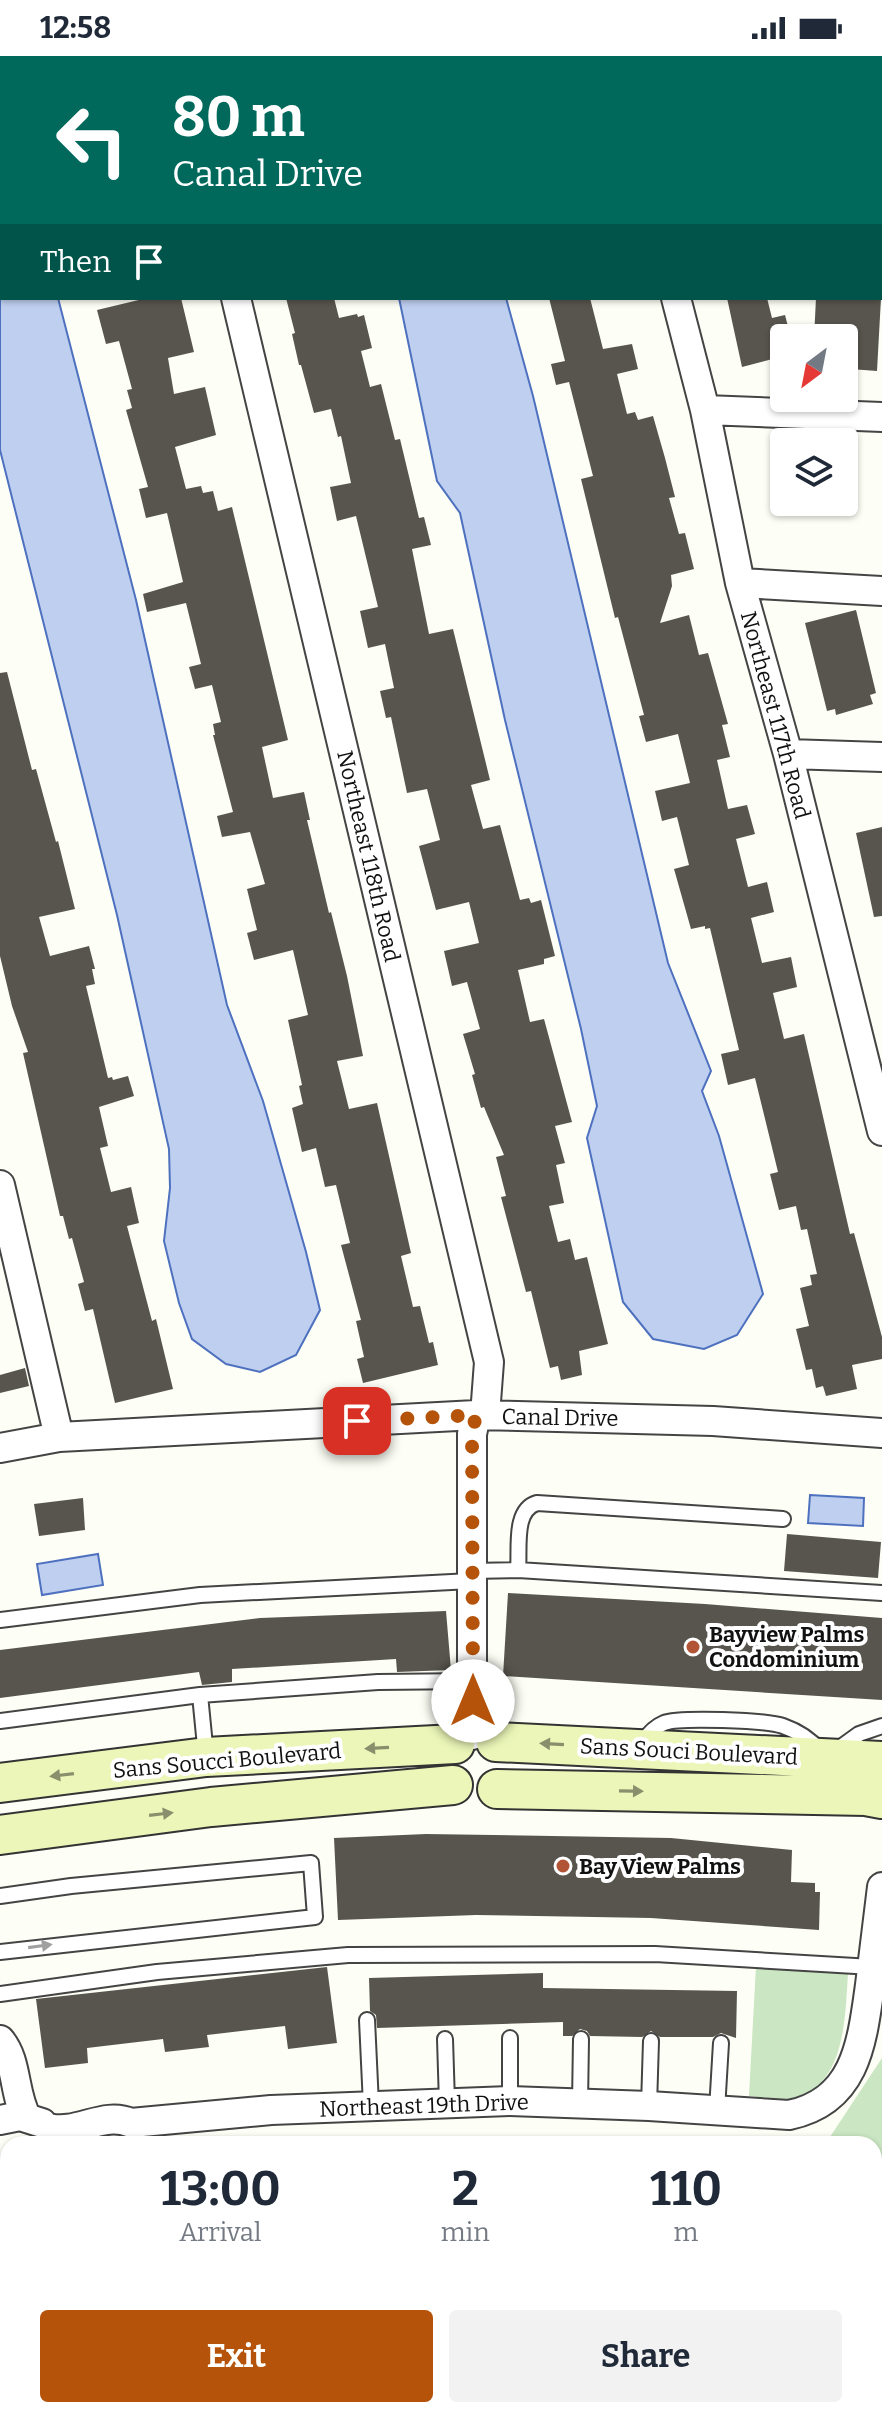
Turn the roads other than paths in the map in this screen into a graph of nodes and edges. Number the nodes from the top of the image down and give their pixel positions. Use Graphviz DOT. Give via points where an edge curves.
graph roads {
  1 [pos="236,300"];
  2 [pos="677,300"];
  3 [pos="705,410"];
  4 [pos="882,417"];
  5 [pos="740,583"];
  6 [pos="882,591"];
  7 [pos="788,754"];
  8 [pos="882,757"];
  9 [pos="877,1093"];
  10 [pos="882,1131"];
  11 [pos="0,1185"];
  12 [pos="480,1415"];
  13 [pos="882,1433"];
  14 [pos="59,1437"];
  15 [pos="0,1448"];
  16 [pos="783,1519"];
  17 [pos="518,1570"];
  18 [pos="471,1576"];
  19 [pos="882,1593"];
  20 [pos="0,1620"];
  21 [pos="474,1681"];
  22 [pos="200,1695"];
  23 [pos="0,1721"];
  24 [pos="882,1726"];
  25 [pos="474,1740"];
  26 [pos="206,1757"];
  27 [pos="828,1758"];
  28 [pos="882,1761"];
  29 [pos="0,1783"];
  30 [pos="453,1785"];
  31 [pos="497,1789"];
  32 [pos="882,1799"];
  33 [pos="0,1835"];
  34 [pos="882,1887"];
  35 [pos="0,1896"];
  36 [pos="0,1952"];
  37 [pos="872,1967"];
  38 [pos="0,1994"];
  39 [pos="874,2013"];
  40 [pos="367,2020"];
  41 [pos="510,2038"];
  42 [pos="445,2039"];
  43 [pos="581,2039"];
  44 [pos="0,2040"];
  45 [pos="651,2041"];
  46 [pos="721,2043"];
  47 [pos="510,2101"];
  48 [pos="447,2103"];
  49 [pos="580,2103"];
  50 [pos="371,2105"];
  51 [pos="649,2106"];
  52 [pos="717,2110"];
  53 [pos="131,2123"];
  54 [pos="34,2127"];
  55 [pos="112,2136"];
  1 -- 12 [label="street, Northeast 118th Road" via="489,1362"];
  2 -- 3 [label="street, Northeast 117th Road"];
  3 -- 4 [label="street"];
  3 -- 5 [label="street, Northeast 117th Road"];
  5 -- 6 [label="street"];
  5 -- 7 [label="street, Northeast 117th Road"];
  7 -- 8 [label="street"];
  7 -- 9 [label="street, Northeast 117th Road"];
  9 -- 10 [label="street, Northeast 117th Road"];
  11 -- 14 [label="street"];
  12 -- 13 [label="street, Canal Drive" via="713,1421"];
  12 -- 14 [label="street, Canal Drive"];
  12 -- 18 [label="street, Northeast 118th Road" via="472,1434"];
  14 -- 15 [label="street, Canal Drive"];
  16 -- 17 [label="lane" via="537,1503 521,1513"];
  17 -- 18 [label="lane"];
  17 -- 19 [label="lane"];
  18 -- 20 [label="lane" via="200,1595"];
  18 -- 21 [label="street, Northeast 118th Road"];
  21 -- 22 [label="lane"];
  21 -- 25 [label="street, Northeast 118th Road"];
  22 -- 23 [label="lane"];
  22 -- 26 [label="lane"];
  24 -- 27 [label="lane" via="859,1734"];
  25 -- 26 [label="street, Sans Soucci Boulevard, one-way"];
  27 -- 25 [label="street, Sans Souci Boulevard, one-way"];
  25 -- 30 [label="street" via="450,1751 446,1769"];
  25 -- 31 [label="street" via="507,1756 507,1774"];
  26 -- 29 [label="street, Sans Soucci Boulevard, one-way"];
  27 -- 28 [label="street, Sans Souci Boulevard"];
  30 -- 31 [label="street" via="479,1796"];
  33 -- 30 [label="street, Sans Soucci Boulevard, one-way" via="211,1807"];
  31 -- 32 [label="street, Sans Souci Boulevard, one-way"];
  34 -- 37 [label="street, Northeast 19th Drive"];
  36 -- 35 [label="lane, one-way" via="315,1917 311,1863"];
  37 -- 38 [label="lane" via="655,1954 348,1955 157,1972"];
  37 -- 39 [label="street, Northeast 19th Drive"];
  39 -- 52 [label="street, Northeast 19th Drive" via="842,2084 818,2106 789,2115"];
  40 -- 50 [label="lane"];
  41 -- 47 [label="lane"];
  42 -- 48 [label="lane"];
  43 -- 49 [label="lane"];
  44 -- 54 [label="street" via="8,2049 19,2101"];
  45 -- 51 [label="lane"];
  46 -- 52 [label="lane"];
  47 -- 48 [label="street, Northeast 19th Drive"];
  47 -- 49 [label="street, Northeast 19th Drive"];
  48 -- 50 [label="street, Northeast 19th Drive"];
  49 -- 51 [label="street, Northeast 19th Drive"];
  50 -- 53 [label="street, Northeast 19th Drive"];
  51 -- 52 [label="street, Northeast 19th Drive"];
  53 -- 54 [label="street, Northeast 19th Drive" via="120,2118 65,2130"];
  53 -- 55 [label="street, Northeast 19th Drive"];
}
